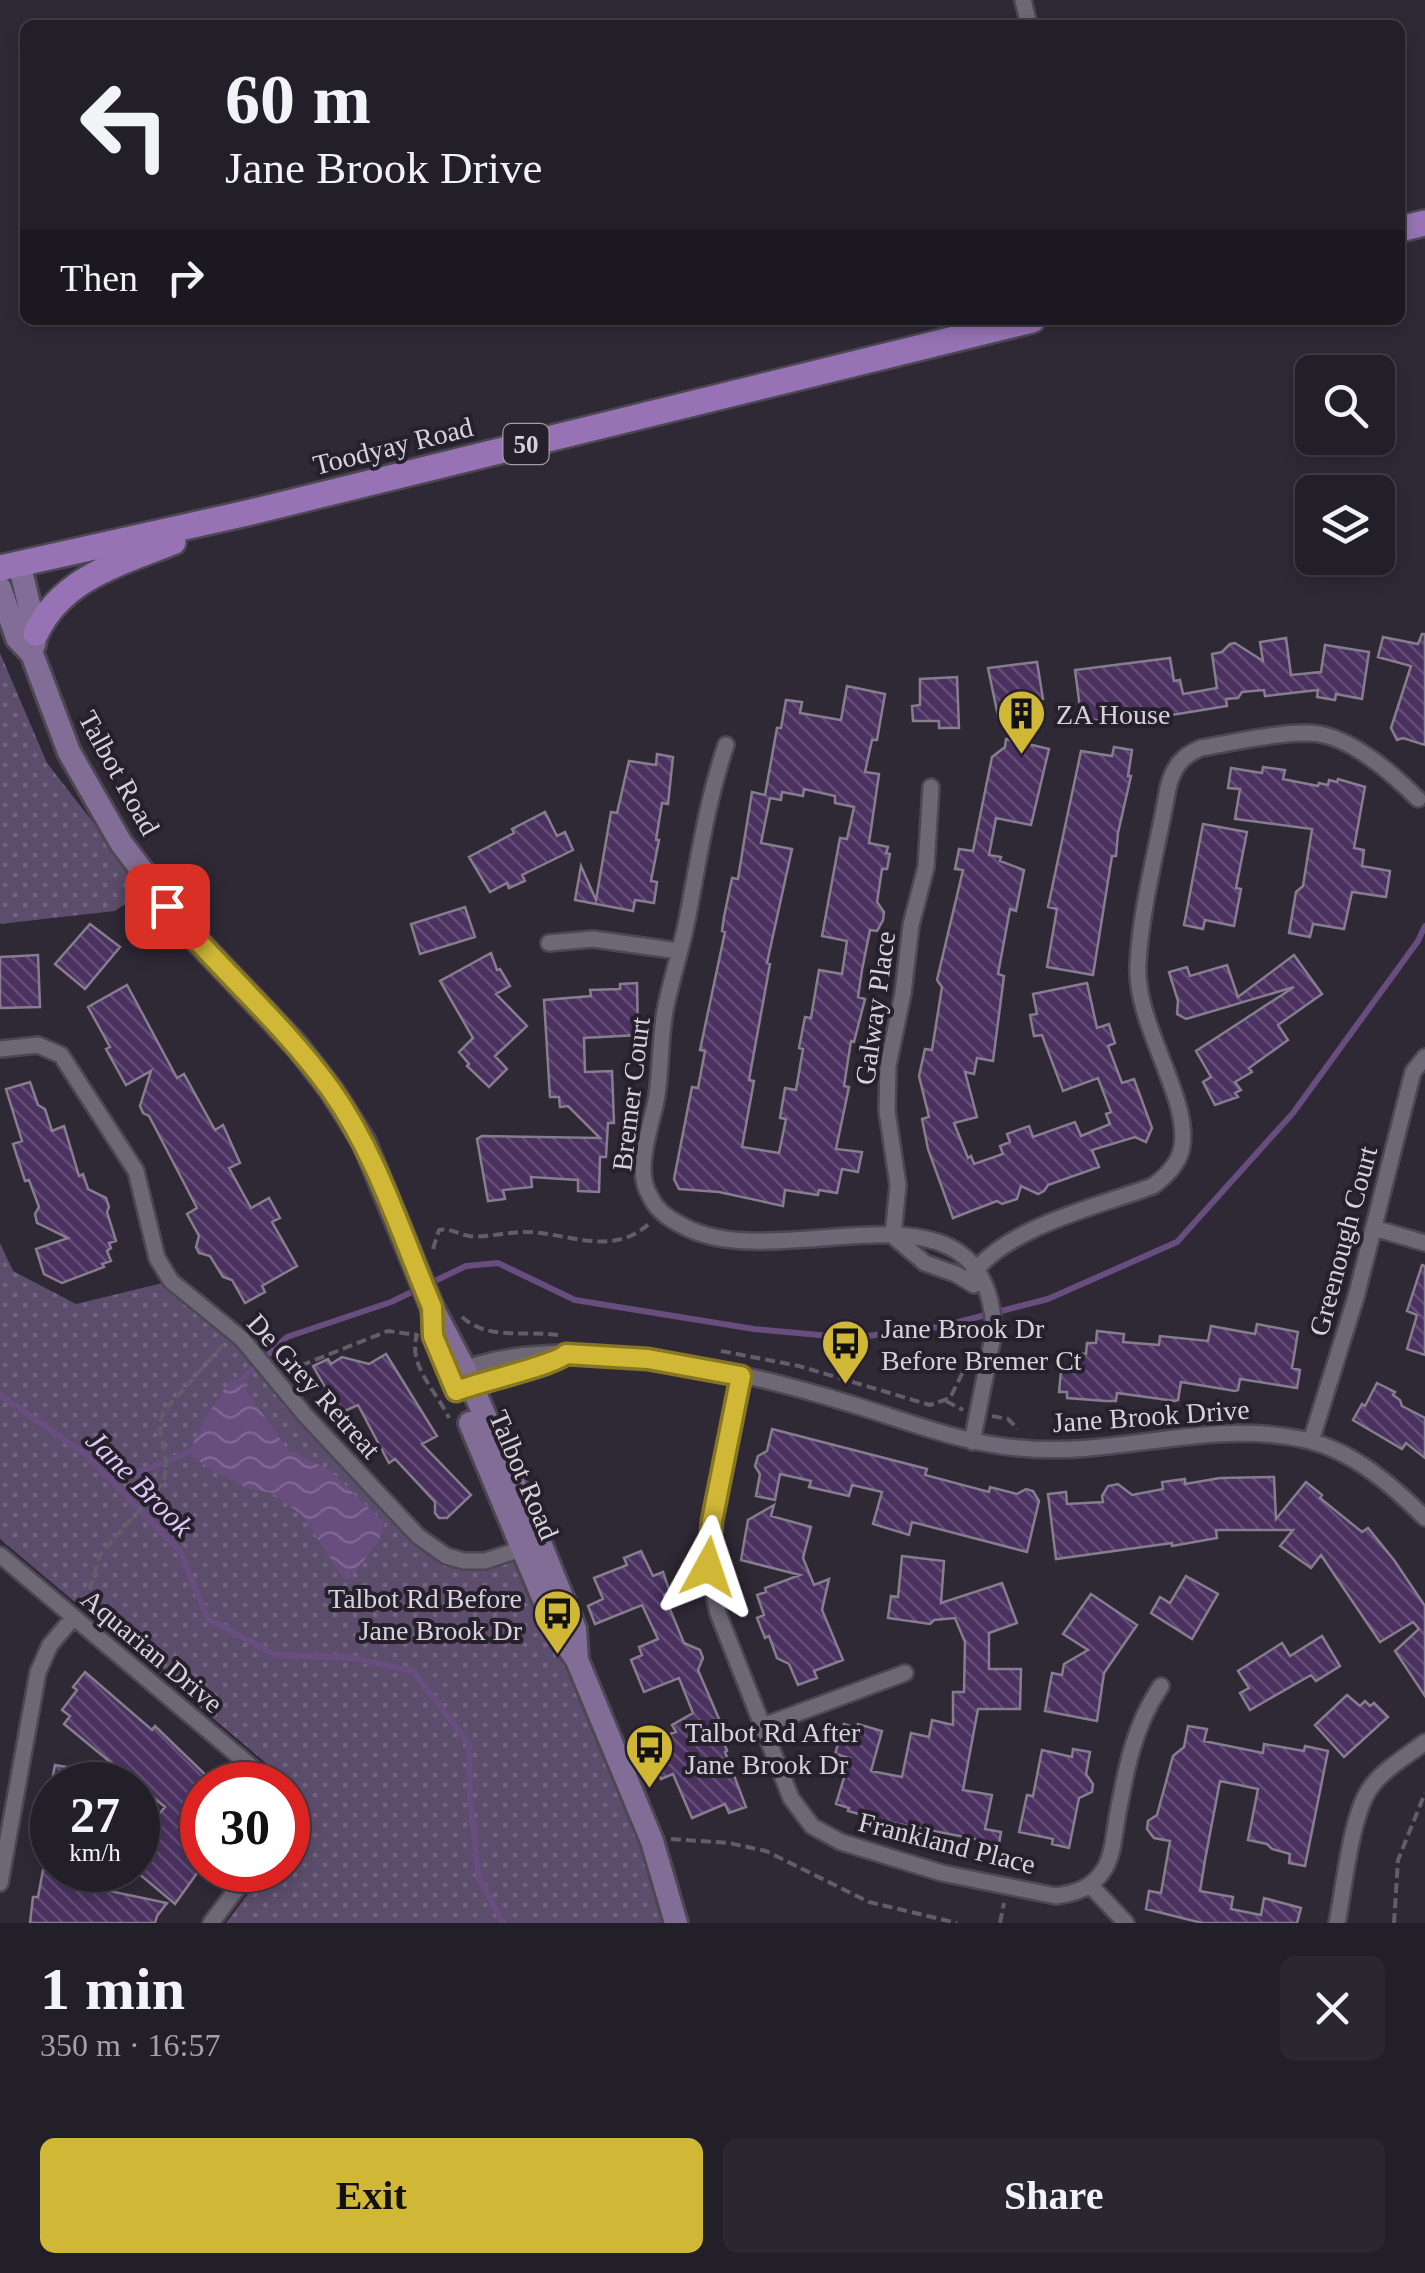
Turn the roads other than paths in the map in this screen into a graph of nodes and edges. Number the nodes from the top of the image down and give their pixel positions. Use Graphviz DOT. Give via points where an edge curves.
graph roads {
  1 [pos="1012,325"];
  2 [pos="248,512"];
  3 [pos="10,566"];
  4 [pos="0,588"];
  5 [pos="34,643"];
  6 [pos="726,745"];
  7 [pos="931,787"];
  8 [pos="1418,799"];
  9 [pos="550,943"];
  10 [pos="679,951"];
  11 [pos="0,1049"];
  12 [pos="1425,1057"];
  13 [pos="1374,1228"];
  14 [pos="894,1236"];
  15 [pos="1425,1242"];
  16 [pos="972,1273"];
  17 [pos="741,1376"];
  18 [pos="460,1380"];
  19 [pos="1311,1441"];
  20 [pos="972,1442"];
  21 [pos="1425,1518"];
  22 [pos="531,1546"];
  23 [pos="0,1555"];
  24 [pos="78,1613"];
  25 [pos="905,1673"];
  26 [pos="1161,1686"];
  27 [pos="763,1726"];
  28 [pos="1425,1742"];
  29 [pos="248,1762"];
  30 [pos="0,1883"];
  31 [pos="1090,1886"];
  32 [pos="234,1892"];
  33 [pos="211,1923"];
  34 [pos="676,1923"];
  35 [pos="1126,1923"];
  36 [pos="1337,1923"];
  1 -- 2 [label="main road, Toodyay Road / 50"];
  2 -- 3 [label="main road, Toodyay Road / 50"];
  2 -- 5 [label="main road" via="86,576 46,612"];
  3 -- 5 [label="main road, Talbot Road"];
  4 -- 5 [label="main road, Talbot Road" via="17,638"];
  5 -- 18 [label="main road, Talbot Road" via="69,752 122,843 188,931 297,1046 364,1142 409,1253 443,1305 433,1336"];
  6 -- 10 [label="street, Bremer Court"];
  7 -- 14 [label="street, Galway Place" via="926,867 888,1066 898,1185"];
  8 -- 16 [label="street" via="1367,757 1314,733 1200,748 1178,763 1138,964 1144,1012 1182,1123 1181,1152 1153,1186 1028,1232"];
  9 -- 10 [label="street" via="594,939"];
  10 -- 14 [label="street, Bremer Court" via="642,1171 660,1211 724,1241"];
  11 -- 22 [label="street, De Grey Retreat" via="38,1045 69,1064 136,1171 171,1282 272,1374 432,1548 464,1562"];
  12 -- 13 [label="street, Greenough Court" via="1413,1072"];
  13 -- 15 [label="street"];
  13 -- 19 [label="street, Greenough Court"];
  14 -- 16 [label="street" via="925,1263"];
  14 -- 16 [label="street" via="938,1239 957,1249"];
  16 -- 20 [label="street" via="989,1296 994,1332"];
  17 -- 18 [label="street, Jane Brook Drive" via="648,1359 566,1354 557,1363"];
  17 -- 20 [label="street, Jane Brook Drive"];
  17 -- 27 [label="street, Frankland Place" via="708,1567 718,1613"];
  18 -- 22 [label="main road, Talbot Road"];
  19 -- 20 [label="street, Jane Brook Drive" via="1234,1431 1081,1450"];
  19 -- 21 [label="street, Jane Brook Drive" via="1374,1472"];
  22 -- 34 [label="main road, Talbot Road" via="574,1629 577,1660 652,1842"];
  23 -- 24 [label="street, Aquarian Drive"];
  24 -- 29 [label="street, Aquarian Drive"];
  24 -- 30 [label="street" via="50,1644 38,1672"];
  25 -- 27 [label="street"];
  26 -- 31 [label="street" via="1130,1748 1110,1853"];
  27 -- 31 [label="street, Frankland Place" via="791,1798 826,1835 918,1867 1007,1887 1056,1896"];
  28 -- 36 [label="street" via="1367,1792"];
  31 -- 35 [label="street"];
  32 -- 33 [label="street"];
}
